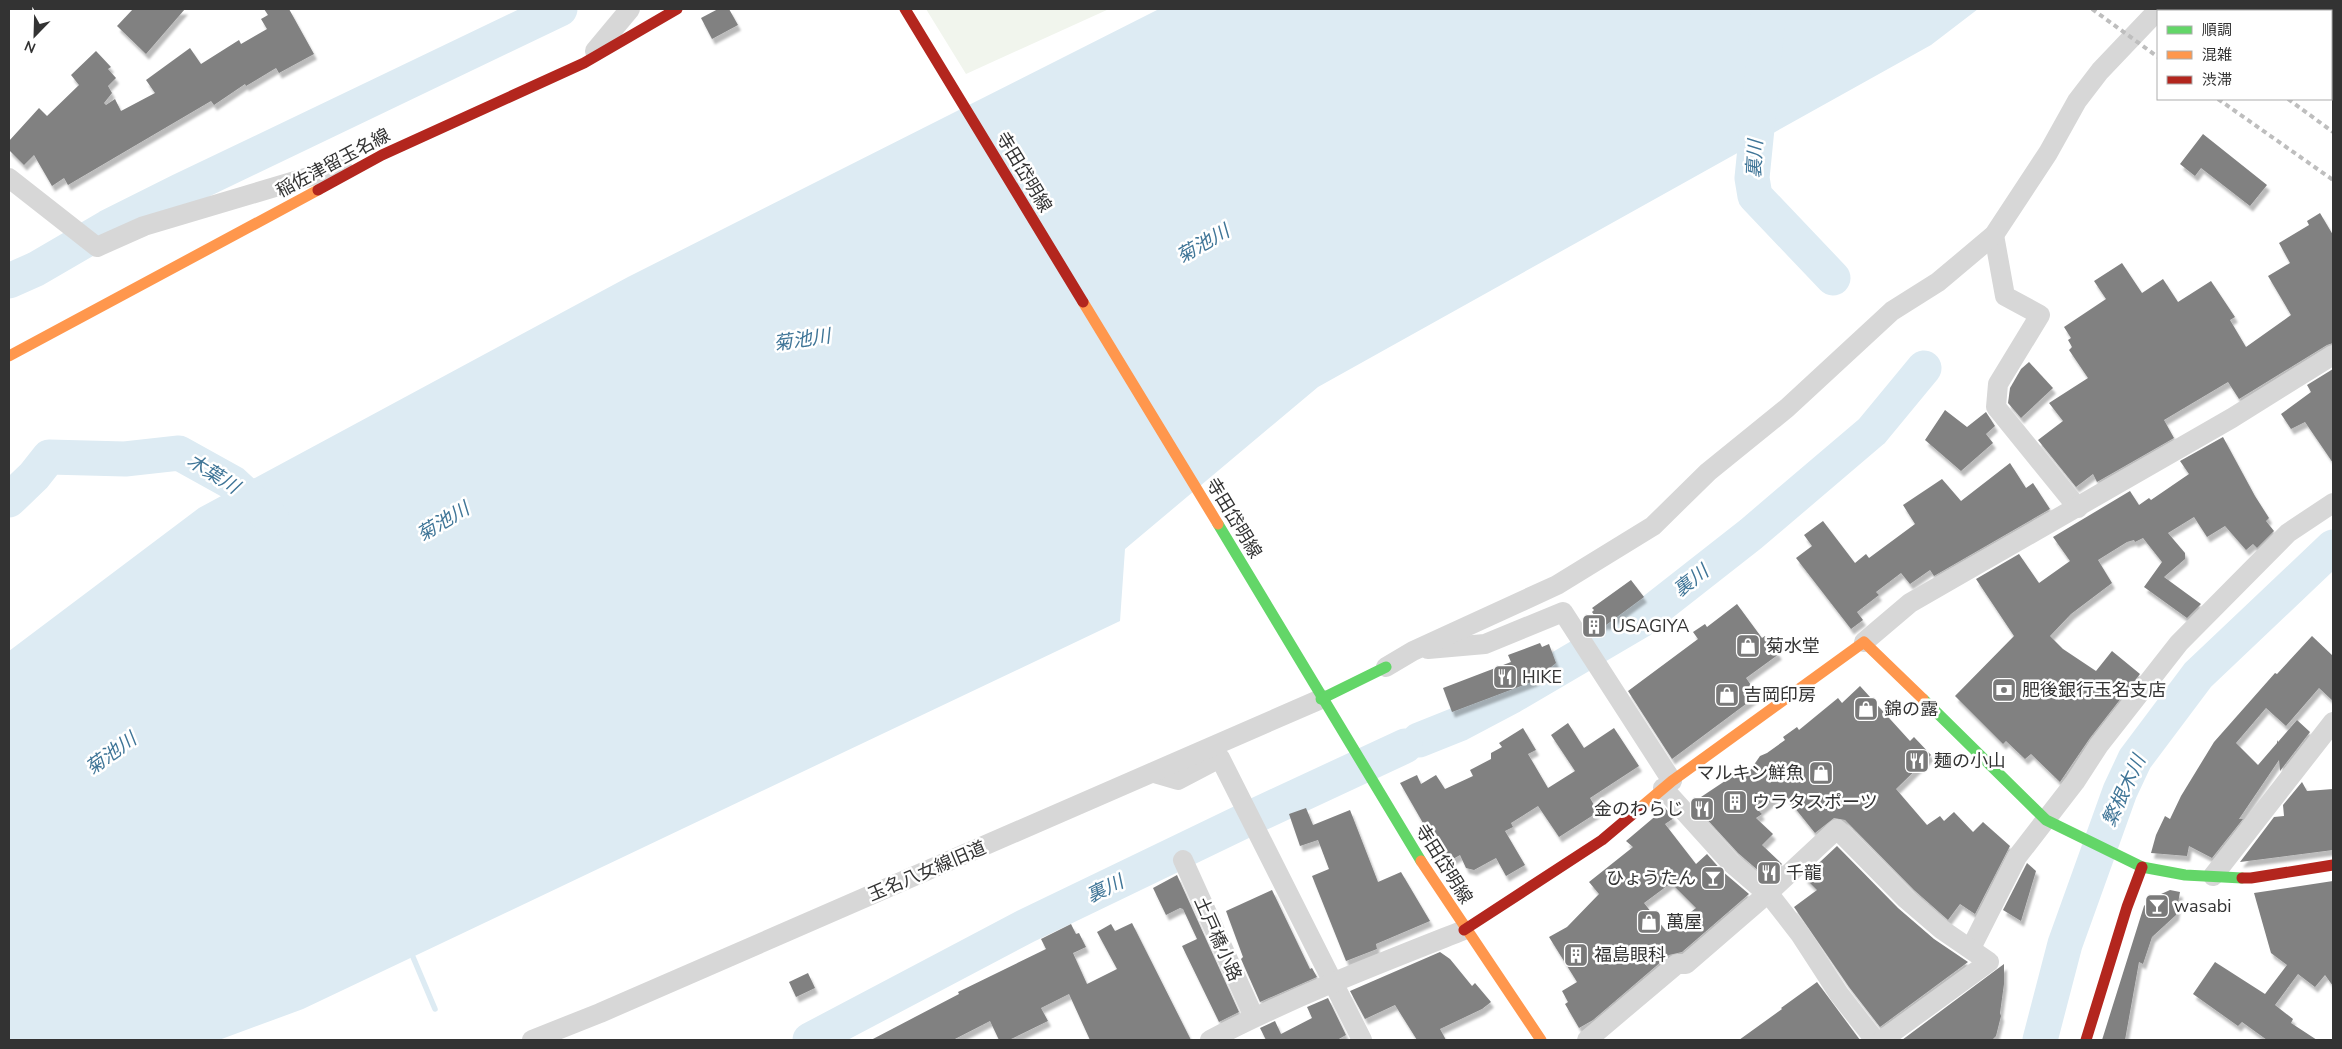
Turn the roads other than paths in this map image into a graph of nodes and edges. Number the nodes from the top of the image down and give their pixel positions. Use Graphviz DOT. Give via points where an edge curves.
graph roads {
  1 [pos="630,9"];
  2 [pos="677,9"];
  3 [pos="905,9"];
  4 [pos="2157,11"];
  5 [pos="584,64"];
  6 [pos="382,155"];
  7 [pos="9,178"];
  8 [pos="1994,235"];
  9 [pos="2333,355"];
  10 [pos="9,356"];
  11 [pos="2333,503"];
  12 [pos="2078,508"];
  13 [pos="1864,642"];
  14 [pos="1413,651"];
  15 [pos="1386,667"];
  16 [pos="1321,699"];
  17 [pos="1297,710"];
  18 [pos="2333,722"];
  19 [pos="1220,758"];
  20 [pos="1154,773"];
  21 [pos="1668,785"];
  22 [pos="2052,824"];
  23 [pos="1183,860"];
  24 [pos="2333,865"];
  25 [pos="2142,867"];
  26 [pos="2213,876"];
  27 [pos="1768,894"];
  28 [pos="1464,930"];
  29 [pos="1971,948"];
  30 [pos="1333,981"];
  31 [pos="1254,1017"];
  32 [pos="532,1040"];
  33 [pos="1210,1040"];
  34 [pos="1362,1040"];
  35 [pos="1541,1040"];
  36 [pos="1587,1040"];
  37 [pos="1875,1040"];
  38 [pos="1882,1040"];
  39 [pos="2086,1040"];
  1 -- 5 [label="street"];
  2 -- 5 [label="main road, 稲佐津留玉名線"];
  3 -- 16 [label="main road, 寺田岱明線"];
  4 -- 8 [label="street" via="2100,71 2083,94"];
  5 -- 6 [label="main road, 稲佐津留玉名線"];
  6 -- 7 [label="street" via="144,226 97,248"];
  6 -- 10 [label="main road, 稲佐津留玉名線"];
  8 -- 12 [label="street" via="2005,296 2040,315 1998,384 1996,407"];
  8 -- 14 [label="street" via="1938,282 1892,311 1788,408 1708,472 1653,526 1557,585"];
  9 -- 12 [label="street"];
  11 -- 22 [label="street" via="2288,533 2179,643 2099,745"];
  12 -- 13 [label="street" via="1910,603"];
  13 -- 21 [label="main road"];
  13 -- 22 [label="main road"];
  14 -- 15 [label="street"];
  14 -- 21 [label="street" via="1485,644 1563,612 1611,683"];
  15 -- 16 [label="main road"];
  16 -- 17 [label="street, 玉名八女線旧道"];
  16 -- 28 [label="main road, 寺田岱明線"];
  17 -- 19 [label="street" via="1294,727"];
  17 -- 20 [label="street, 玉名八女線旧道"];
  18 -- 26 [label="street"];
  19 -- 20 [label="street" via="1178,780"];
  19 -- 30 [label="street"];
  20 -- 32 [label="street, 玉名八女線旧道"];
  21 -- 27 [label="street" via="1730,862"];
  21 -- 28 [label="main road" via="1602,840"];
  22 -- 25 [label="main road"];
  22 -- 29 [label="street" via="2017,857"];
  23 -- 31 [label="street, 土戸橋小路"];
  24 -- 26 [label="main road" via="2251,878"];
  25 -- 26 [label="main road" via="2185,875"];
  25 -- 39 [label="main road" via="2126,907"];
  27 -- 29 [label="street" via="1837,829 1906,899"];
  27 -- 36 [label="street" via="1686,964 1678,964"];
  27 -- 37 [label="street"];
  28 -- 30 [label="street"];
  28 -- 35 [label="main road, 寺田岱明線"];
  29 -- 38 [label="street" via="1989,962"];
  30 -- 31 [label="street"];
  30 -- 34 [label="street"];
  31 -- 33 [label="street"];
}
